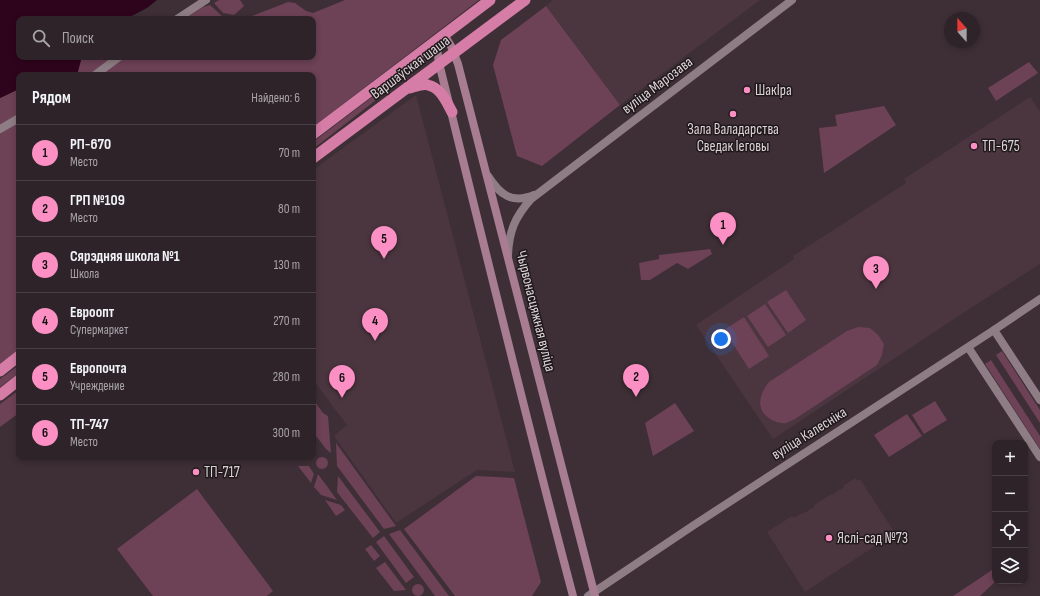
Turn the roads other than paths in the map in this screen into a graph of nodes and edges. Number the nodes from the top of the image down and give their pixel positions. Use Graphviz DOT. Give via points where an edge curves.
graph roads {
  1 [pos="206,0"];
  2 [pos="490,0"];
  3 [pos="525,0"];
  4 [pos="792,0"];
  5 [pos="182,16"];
  6 [pos="440,38"];
  7 [pos="454,52"];
  8 [pos="115,60"];
  9 [pos="439,63"];
  10 [pos="99,72"];
  11 [pos="406,88"];
  12 [pos="452,112"];
  13 [pos="16,120"];
  14 [pos="0,129"];
  15 [pos="316,132"];
  16 [pos="316,156"];
  17 [pos="486,173"];
  18 [pos="539,193"];
  19 [pos="508,260"];
  20 [pos="1040,299"];
  21 [pos="994,330"];
  22 [pos="968,347"];
  23 [pos="16,358"];
  24 [pos="0,370"];
  25 [pos="16,382"];
  26 [pos="0,394"];
  27 [pos="1040,400"];
  28 [pos="1040,457"];
  29 [pos="592,595"];
  30 [pos="573,596"];
  1 -- 5 [label="street"];
  2 -- 6 [label="highway, Варшаўская шаша"];
  3 -- 7 [label="highway, Варшаўская шаша"];
  4 -- 18 [label="street, вуліца Марозава"];
  6 -- 7 [label="main road, Чырвонасцяжная вуліца"];
  6 -- 9 [label="main road"];
  6 -- 15 [label="highway, Варшаўская шаша"];
  7 -- 9 [label="highway, Варшаўская шаша"];
  7 -- 17 [label="main road, Чырвонасцяжная вуліца"];
  8 -- 10 [label="street"];
  9 -- 11 [label="highway, Варшаўская шаша"];
  9 -- 12 [label="main road"];
  11 -- 12 [label="highway" via="427,84 438,90"];
  11 -- 16 [label="highway, Варшаўская шаша"];
  12 -- 30 [label="main road"];
  13 -- 14 [label="street"];
  17 -- 18 [label="street, вуліца Марозава" via="496,188 509,197 524,198"];
  17 -- 19 [label="main road, Чырвонасцяжная вуліца"];
  18 -- 19 [label="street, вуліца Марозава" via="525,206 514,224"];
  19 -- 29 [label="main road, Чырвонасцяжная вуліца"];
  20 -- 21 [label="street, вуліца Калесніка"];
  21 -- 22 [label="street, вуліца Калесніка"];
  21 -- 27 [label="street"];
  22 -- 28 [label="street"];
  22 -- 29 [label="street, вуліца Калесніка" via="705,517"];
  23 -- 24 [label="highway"];
  25 -- 26 [label="highway"];
}
